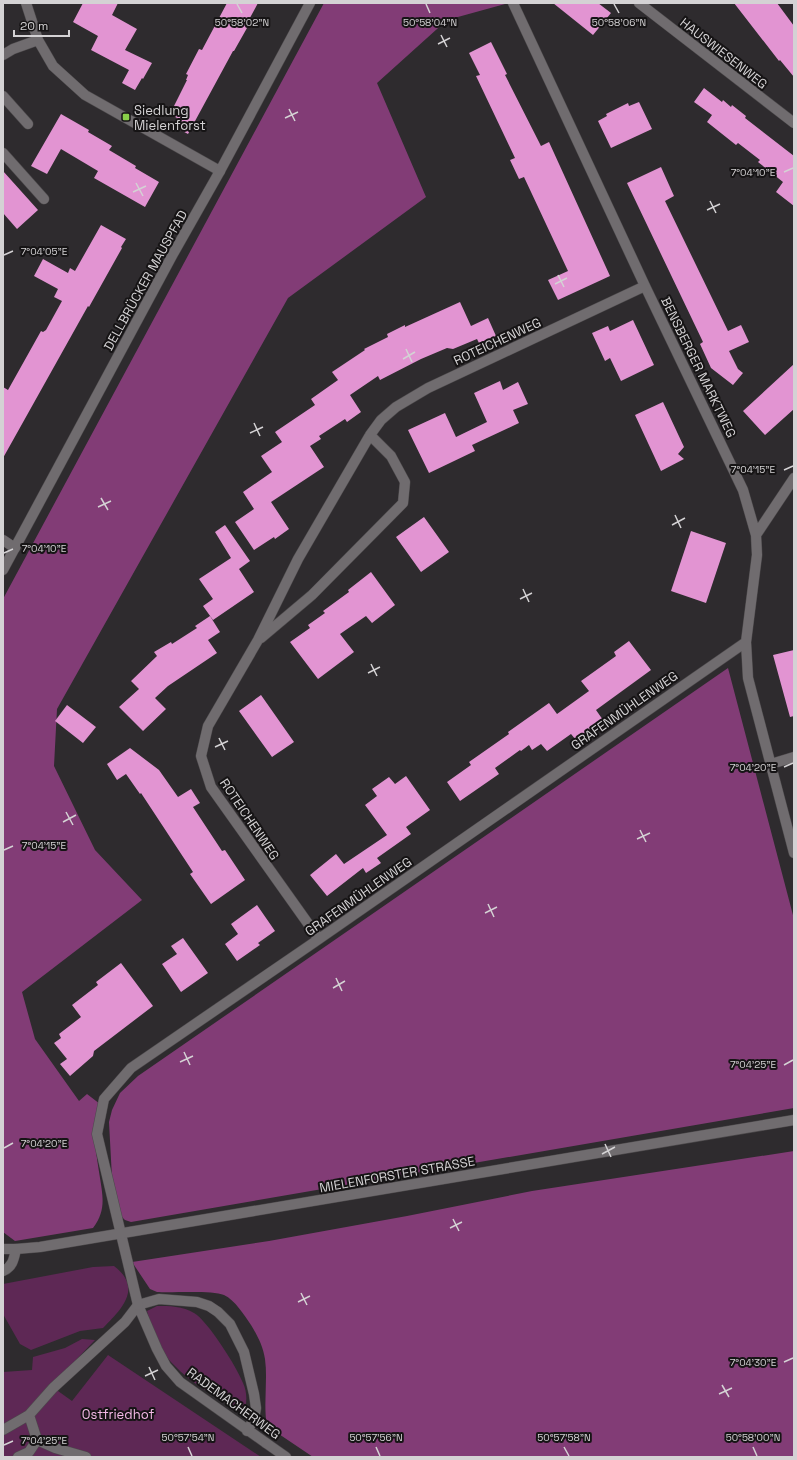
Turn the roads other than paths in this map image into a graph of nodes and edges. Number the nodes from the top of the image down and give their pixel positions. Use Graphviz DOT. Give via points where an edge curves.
graph roads {
  1 [pos="26,3"];
  2 [pos="310,3"];
  3 [pos="513,3"];
  4 [pos="639,3"];
  5 [pos="38,40"];
  6 [pos="3,55"];
  7 [pos="3,96"];
  8 [pos="794,123"];
  9 [pos="28,124"];
  10 [pos="3,152"];
  11 [pos="220,171"];
  12 [pos="44,199"];
  13 [pos="645,286"];
  14 [pos="370,435"];
  15 [pos="794,478"];
  16 [pos="756,535"];
  17 [pos="3,540"];
  18 [pos="15,548"];
  19 [pos="3,570"];
  20 [pos="258,640"];
  21 [pos="746,642"];
  22 [pos="794,757"];
  23 [pos="771,764"];
  24 [pos="794,853"];
  25 [pos="319,939"];
  26 [pos="794,1120"];
  27 [pos="120,1233"];
  28 [pos="3,1249"];
  29 [pos="16,1249"];
  30 [pos="3,1271"];
  31 [pos="138,1305"];
  32 [pos="29,1415"];
  33 [pos="3,1430"];
  34 [pos="247,1431"];
  35 [pos="37,1440"];
  36 [pos="18,1457"];
  37 [pos="86,1457"];
  38 [pos="286,1457"];
  1 -- 5 [label="street"];
  2 -- 11 [label="street, DELLBRÜCKER MAUSPFAD"];
  3 -- 13 [label="street, BENSBERGER MARKTWEG"];
  4 -- 8 [label="street, HAUSWIESENWEG"];
  5 -- 6 [label="street"];
  5 -- 11 [label="street" via="53,66 85,95"];
  7 -- 9 [label="street"];
  10 -- 12 [label="street"];
  11 -- 18 [label="street, DELLBRÜCKER MAUSPFAD"];
  13 -- 14 [label="street, ROTEICHENWEG" via="428,388 396,407 381,420"];
  13 -- 16 [label="street, BENSBERGER MARKTWEG" via="743,490"];
  14 -- 20 [label="street, ROTEICHENWEG" via="298,559"];
  14 -- 20 [label="street, ROTEICHENWEG" via="392,456 406,482 403,503 312,595"];
  15 -- 16 [label="street"];
  16 -- 21 [label="street, BENSBERGER MARKTWEG" via="757,555"];
  17 -- 18 [label="street"];
  18 -- 19 [label="street, DELLBRÜCKER MAUSPFAD"];
  20 -- 25 [label="street, ROTEICHENWEG" via="208,726 202,756 211,787"];
  21 -- 23 [label="street, BENSBERGER MARKTWEG" via="748,678"];
  21 -- 25 [label="street, GRAFENMÜHLENWEG"];
  22 -- 23 [label="street"];
  23 -- 24 [label="street, BENSBERGER MARKTWEG"];
  25 -- 27 [label="street, GRAFENMÜHLENWEG" via="131,1068 104,1099 97,1134"];
  26 -- 27 [label="street, MIELENFORSTER STRASSE"];
  27 -- 29 [label="street, MIELENFORSTER STRASSE"];
  27 -- 31 [label="street, RADEMACHERWEG"];
  28 -- 29 [label="street, MIELENFORSTER STRASSE"];
  29 -- 30 [label="street" via="14,1260"];
  31 -- 32 [label="street" via="125,1322 53,1388"];
  31 -- 34 [label="street, RADEMACHERWEG" via="166,1366 180,1382"];
  31 -- 34 [label="street" via="159,1299 197,1302 218,1312 230,1324 244,1352 254,1394 254,1419"];
  32 -- 33 [label="street"];
  32 -- 35 [label="street"];
  34 -- 38 [label="street, RADEMACHERWEG"];
  35 -- 36 [label="street" via="29,1452"];
  35 -- 37 [label="street"];
}
